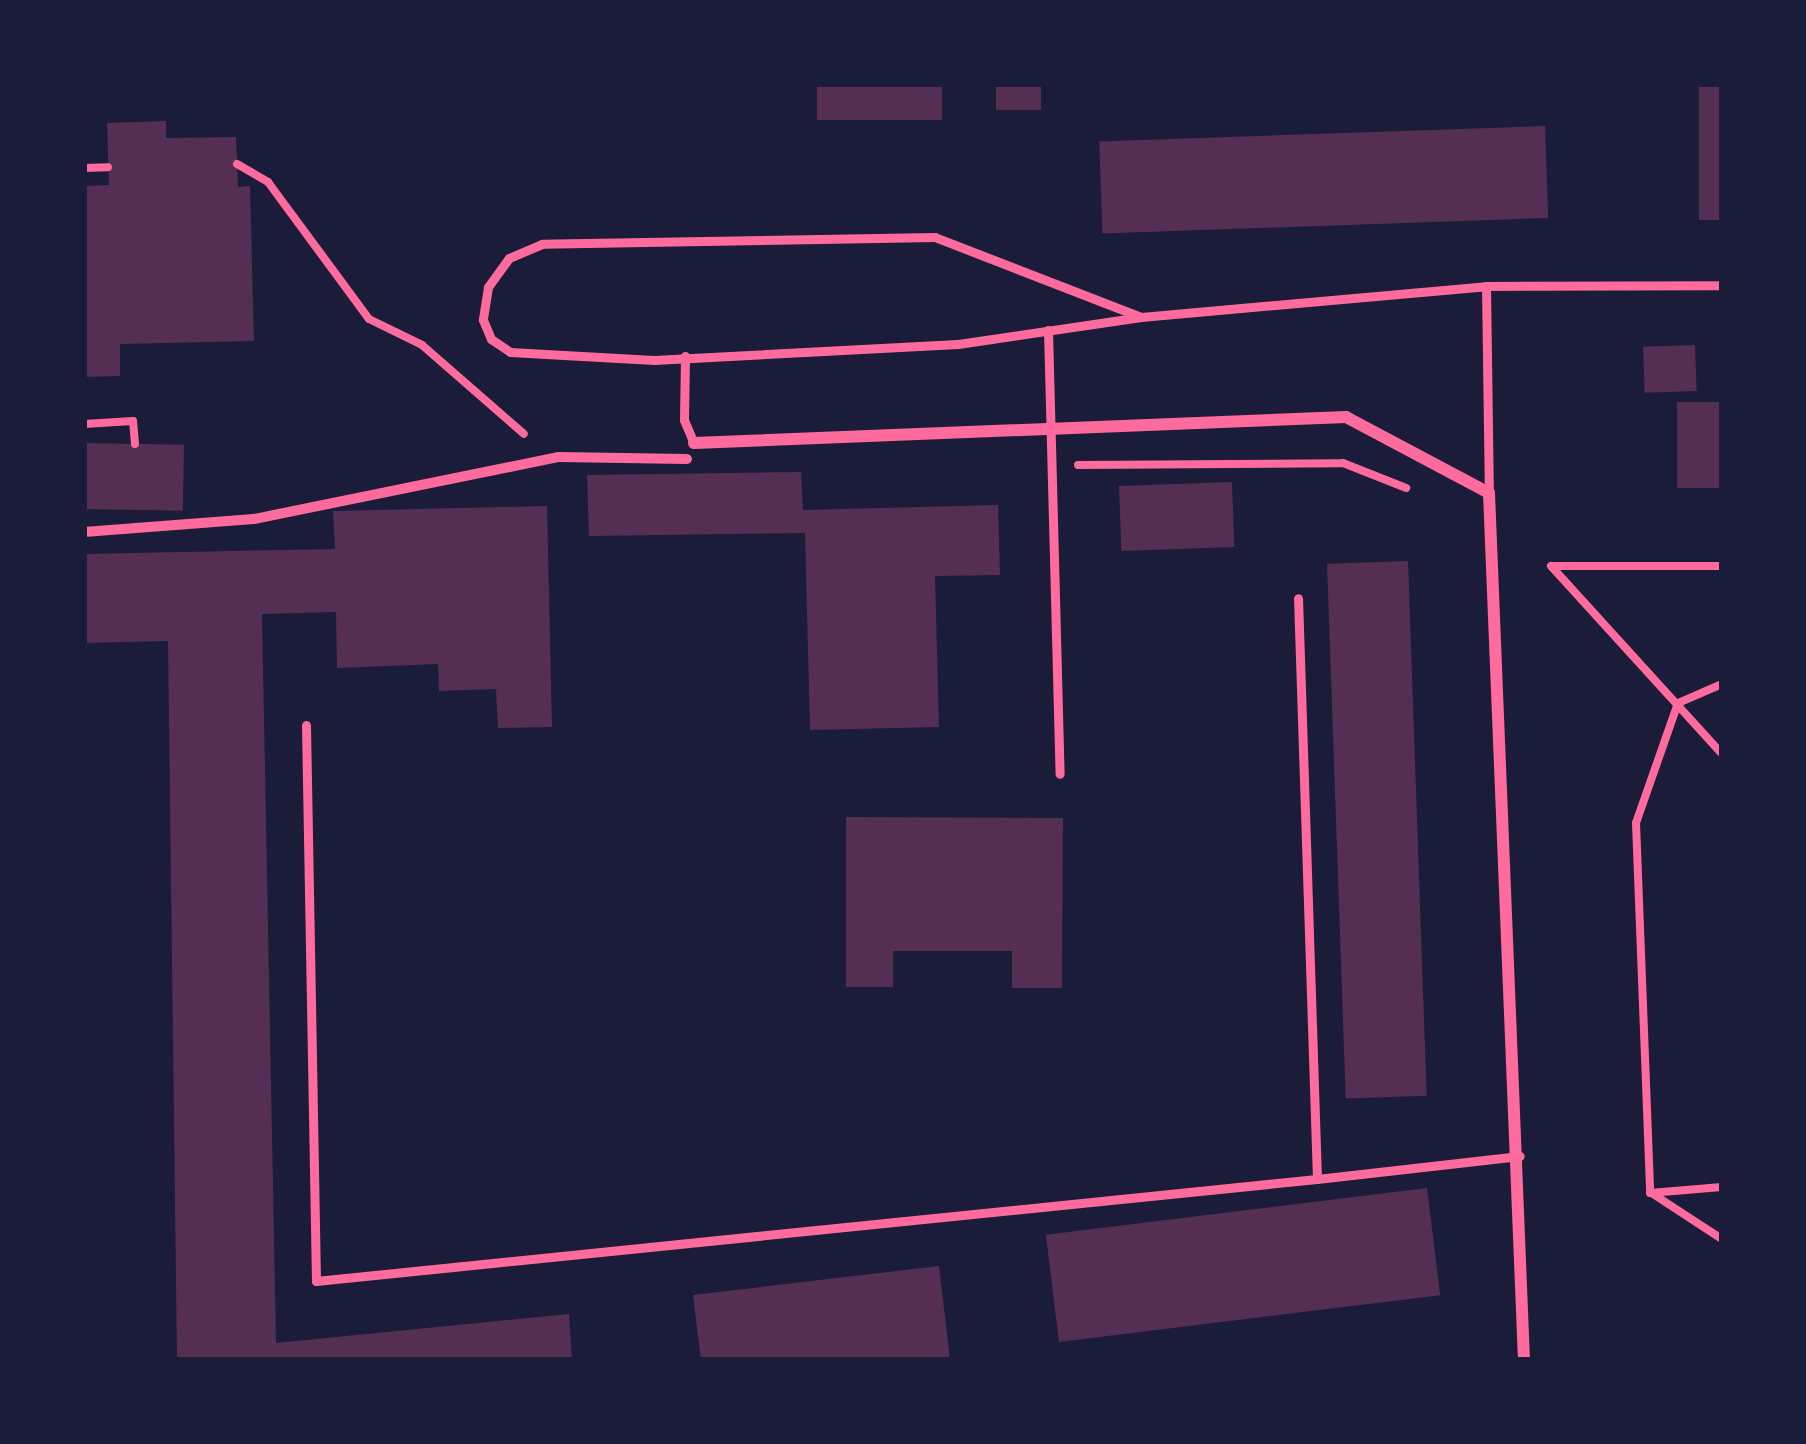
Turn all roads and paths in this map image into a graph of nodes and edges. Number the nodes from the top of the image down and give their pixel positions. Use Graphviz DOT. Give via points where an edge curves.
graph roads {
  1 [pos="237,164"];
  2 [pos="108,167"];
  3 [pos="84,168"];
  4 [pos="1722,285"];
  5 [pos="1486,286"];
  6 [pos="1141,317"];
  7 [pos="1048,330"];
  8 [pos="685,356"];
  9 [pos="1051,423"];
  10 [pos="84,424"];
  11 [pos="694,443"];
  12 [pos="135,444"];
  13 [pos="558,457"];
  14 [pos="687,458"];
  15 [pos="1489,493"];
  16 [pos="84,532"];
  17 [pos="1722,566"];
  18 [pos="1298,598"];
  19 [pos="1722,684"];
  20 [pos="1678,703"];
  21 [pos="306,725"];
  22 [pos="1722,754"];
  23 [pos="1060,774"];
  24 [pos="1520,1156"];
  25 [pos="1317,1179"];
  26 [pos="1722,1186"];
  27 [pos="1651,1192"];
  28 [pos="1722,1239"];
  29 [pos="1525,1360"];
  1 -- 13 [label="path" via="268,182 369,319 442,361"];
  2 -- 3 [label="path"];
  4 -- 5 [label="lane"];
  5 -- 6 [label="lane"];
  5 -- 15 [label="lane"];
  6 -- 7 [label="lane"];
  6 -- 8 [label="lane" via="934,237 542,244 508,258 488,286 483,320 491,339 510,352 567,361"];
  7 -- 8 [label="lane" via="958,344"];
  7 -- 9 [label="lane"];
  8 -- 11 [label="lane" via="684,420"];
  9 -- 11 [label="street"];
  9 -- 15 [label="street" via="1346,416"];
  9 -- 23 [label="lane"];
  10 -- 12 [label="path" via="133,422"];
  13 -- 14 [label="street"];
  13 -- 16 [label="street" via="254,519"];
  15 -- 24 [label="street"];
  17 -- 20 [label="path" via="1551,566"];
  18 -- 25 [label="lane"];
  19 -- 20 [label="path"];
  20 -- 22 [label="path"];
  20 -- 27 [label="path" via="1636,823"];
  21 -- 25 [label="lane" via="316,1281"];
  24 -- 25 [label="lane"];
  24 -- 29 [label="street"];
  26 -- 27 [label="path"];
  27 -- 28 [label="path"];
}
